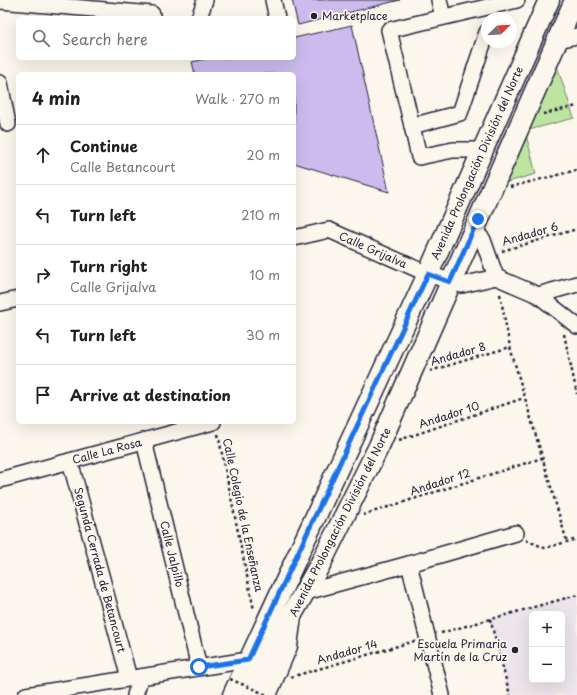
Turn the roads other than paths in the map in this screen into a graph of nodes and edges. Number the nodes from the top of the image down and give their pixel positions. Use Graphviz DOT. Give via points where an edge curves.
graph roads {
  1 [pos="205,0"];
  2 [pos="273,0"];
  3 [pos="439,0"];
  4 [pos="517,0"];
  5 [pos="549,0"];
  6 [pos="575,0"];
  7 [pos="0,1"];
  8 [pos="473,5"];
  9 [pos="494,12"];
  10 [pos="152,14"];
  11 [pos="200,16"];
  12 [pos="276,16"];
  13 [pos="443,17"];
  14 [pos="577,36"];
  15 [pos="558,40"];
  16 [pos="482,48"];
  17 [pos="0,83"];
  18 [pos="9,124"];
  19 [pos="412,126"];
  20 [pos="484,150"];
  21 [pos="470,181"];
  22 [pos="490,192"];
  23 [pos="458,209"];
  24 [pos="476,224"];
  25 [pos="296,238"];
  26 [pos="428,274"];
  27 [pos="496,277"];
  28 [pos="450,282"];
  29 [pos="577,284"];
  30 [pos="538,296"];
  31 [pos="16,299"];
  32 [pos="0,303"];
  33 [pos="577,326"];
  34 [pos="215,426"];
  35 [pos="352,437"];
  36 [pos="144,441"];
  37 [pos="376,453"];
  38 [pos="70,461"];
  39 [pos="0,480"];
  40 [pos="516,533"];
  41 [pos="409,564"];
  42 [pos="306,592"];
  43 [pos="291,616"];
  44 [pos="248,660"];
  45 [pos="199,667"];
  46 [pos="135,678"];
  47 [pos="232,687"];
  48 [pos="101,689"];
  49 [pos="268,691"];
  50 [pos="26,695"];
  51 [pos="134,695"];
  52 [pos="249,695"];
  53 [pos="442,695"];
  1 -- 11 [label="street"];
  2 -- 12 [label="street"];
  3 -- 13 [label="street"];
  4 -- 9 [label="street"];
  5 -- 20 [label="main road, Avenida Prolongación División del Norte"];
  6 -- 15 [label="main road, Avenida Prolongación División del Norte"];
  7 -- 10 [label="street"];
  8 -- 9 [label="street"];
  8 -- 13 [label="street"];
  13 -- 19 [label="street" via="389,30"];
  14 -- 15 [label="street"];
  15 -- 22 [label="main road, Avenida Prolongación División del Norte"];
  16 -- 19 [label="street" via="460,113"];
  17 -- 18 [label="street"];
  19 -- 20 [label="street" via="419,157 453,150"];
  20 -- 21 [label="main road, Avenida Prolongación División del Norte"];
  21 -- 22 [label="main road" via="471,189 477,194"];
  21 -- 23 [label="main road, Avenida Prolongación División del Norte"];
  22 -- 24 [label="main road, Avenida Prolongación División del Norte"];
  23 -- 24 [label="main road" via="464,206 471,207 476,212"];
  23 -- 26 [label="main road, Avenida Prolongación División del Norte"];
  24 -- 27 [label="street"];
  24 -- 28 [label="main road, Avenida Prolongación División del Norte"];
  25 -- 26 [label="street, Calle Grijalva" via="329,230"];
  26 -- 28 [label="street, Calle Grijalva"];
  26 -- 35 [label="main road, Avenida Prolongación División del Norte"];
  27 -- 28 [label="street, Calle Grijalva" via="462,285"];
  27 -- 30 [label="street"];
  28 -- 37 [label="main road, Avenida Prolongación División del Norte"];
  29 -- 30 [label="street"];
  30 -- 33 [label="street"];
  31 -- 32 [label="street"];
  34 -- 36 [label="street, Calle La Rosa"];
  35 -- 37 [label="main road" via="354,444"];
  35 -- 44 [label="main road, Avenida Prolongación División del Norte"];
  36 -- 38 [label="street, Calle La Rosa"];
  36 -- 45 [label="street, Calle Jalpillo"];
  37 -- 42 [label="main road, Avenida Prolongación División del Norte"];
  38 -- 39 [label="street, Calle La Rosa"];
  38 -- 46 [label="street, Segunda Cerrada de Betancourt"];
  40 -- 41 [label="street"];
  41 -- 42 [label="street"];
  41 -- 53 [label="street"];
  42 -- 43 [label="main road, Avenida Prolongación División del Norte"];
  43 -- 49 [label="main road, Avenida Prolongación División del Norte" via="287,646"];
  43 -- 52 [label="main road" via="273,639"];
  44 -- 45 [label="street"];
  44 -- 47 [label="main road, Avenida Prolongación División del Norte"];
  45 -- 46 [label="street"];
  46 -- 48 [label="street"];
  46 -- 51 [label="street"];
  48 -- 50 [label="street"];
}
